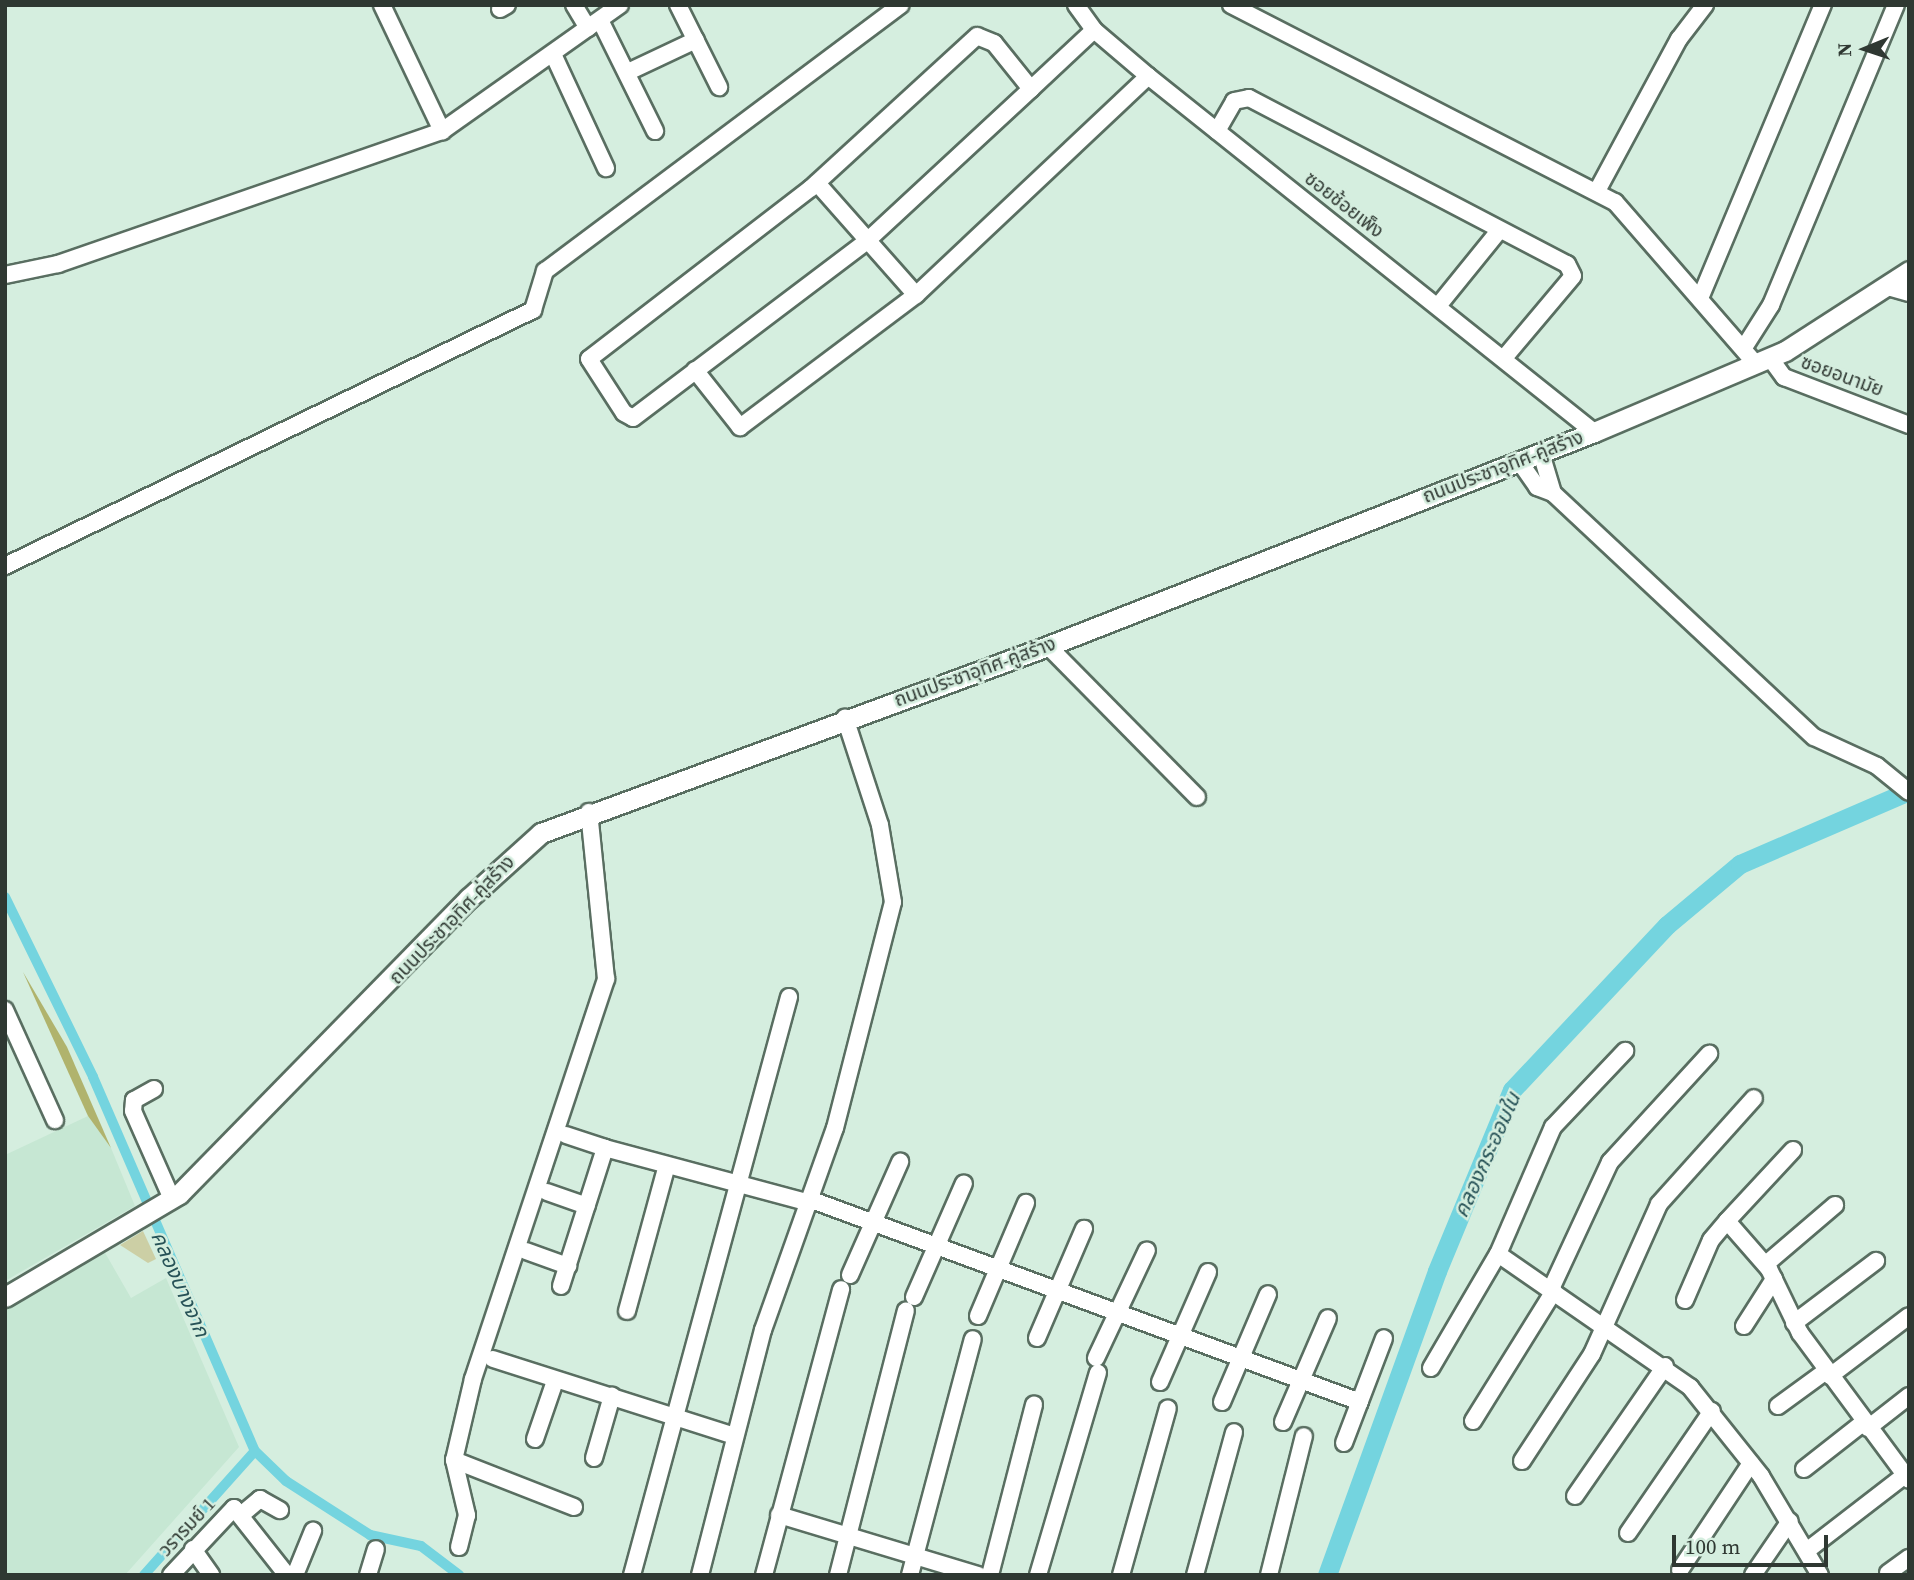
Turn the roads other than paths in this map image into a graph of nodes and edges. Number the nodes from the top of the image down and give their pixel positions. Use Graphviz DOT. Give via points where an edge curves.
graph roads {
  1 [pos="382,5"];
  2 [pos="575,5"];
  3 [pos="620,5"];
  4 [pos="678,5"];
  5 [pos="900,5"];
  6 [pos="1076,5"];
  7 [pos="1231,5"];
  8 [pos="1705,5"];
  9 [pos="1822,5"];
  10 [pos="1896,5"];
  11 [pos="594,24"];
  12 [pos="1094,30"];
  13 [pos="696,40"];
  14 [pos="553,54"];
  15 [pos="628,72"];
  16 [pos="1148,76"];
  17 [pos="719,87"];
  18 [pos="1031,89"];
  19 [pos="442,131"];
  20 [pos="655,131"];
  21 [pos="1217,131"];
  22 [pos="606,168"];
  23 [pos="817,183"];
  24 [pos="1597,191"];
  25 [pos="1498,232"];
  26 [pos="868,240"];
  27 [pos="1909,271"];
  28 [pos="5,275"];
  29 [pos="1888,287"];
  30 [pos="1909,293"];
  31 [pos="916,295"];
  32 [pos="1701,296"];
  33 [pos="1438,306"];
  34 [pos="1745,346"];
  35 [pos="1504,358"];
  36 [pos="1763,361"];
  37 [pos="695,370"];
  38 [pos="1909,425"];
  39 [pos="1594,432"];
  40 [pos="1541,453"];
  41 [pos="1519,461"];
  42 [pos="1553,493"];
  43 [pos="5,566"];
  44 [pos="1048,646"];
  45 [pos="845,718"];
  46 [pos="1909,792"];
  47 [pos="1197,797"];
  48 [pos="589,812"];
  49 [pos="789,997"];
  50 [pos="5,1010"];
  51 [pos="1625,1051"];
  52 [pos="1709,1054"];
  53 [pos="154,1089"];
  54 [pos="1754,1098"];
  55 [pos="55,1120"];
  56 [pos="566,1135"];
  57 [pos="605,1148"];
  58 [pos="1793,1150"];
  59 [pos="900,1161"];
  60 [pos="666,1168"];
  61 [pos="964,1183"];
  62 [pos="733,1186"];
  63 [pos="547,1192"];
  64 [pos="808,1201"];
  65 [pos="167,1203"];
  66 [pos="1026,1203"];
  67 [pos="1835,1205"];
  68 [pos="587,1206"];
  69 [pos="877,1220"];
  70 [pos="1727,1221"];
  71 [pos="1084,1229"];
  72 [pos="939,1245"];
  73 [pos="1147,1250"];
  74 [pos="526,1251"];
  75 [pos="1498,1254"];
  76 [pos="1876,1261"];
  77 [pos="568,1266"];
  78 [pos="1001,1268"];
  79 [pos="1770,1271"];
  80 [pos="1209,1272"];
  81 [pos="850,1275"];
  82 [pos="561,1286"];
  83 [pos="841,1289"];
  84 [pos="1552,1290"];
  85 [pos="1061,1291"];
  86 [pos="1268,1294"];
  87 [pos="5,1297"];
  88 [pos="1685,1300"];
  89 [pos="627,1311"];
  90 [pos="1120,1312"];
  91 [pos="978,1316"];
  92 [pos="1909,1316"];
  93 [pos="1328,1318"];
  94 [pos="1794,1323"];
  95 [pos="1744,1326"];
  96 [pos="1606,1327"];
  97 [pos="1180,1335"];
  98 [pos="1037,1338"];
  99 [pos="1384,1338"];
  100 [pos="973,1339"];
  101 [pos="1243,1356"];
  102 [pos="493,1359"];
  103 [pos="1665,1366"];
  104 [pos="1431,1368"];
  105 [pos="1828,1374"];
  106 [pos="1302,1380"];
  107 [pos="555,1381"];
  108 [pos="1160,1382"];
  109 [pos="612,1396"];
  110 [pos="1909,1396"];
  111 [pos="1222,1402"];
  112 [pos="1360,1402"];
  113 [pos="1034,1405"];
  114 [pos="1778,1406"];
  115 [pos="1168,1408"];
  116 [pos="1712,1411"];
  117 [pos="673,1416"];
  118 [pos="1473,1421"];
  119 [pos="1283,1422"];
  120 [pos="1866,1425"];
  121 [pos="1234,1432"];
  122 [pos="735,1436"];
  123 [pos="1304,1436"];
  124 [pos="535,1439"];
  125 [pos="1344,1443"];
  126 [pos="594,1458"];
  127 [pos="454,1460"];
  128 [pos="1522,1461"];
  129 [pos="1751,1463"];
  130 [pos="1804,1469"];
  131 [pos="1908,1479"];
  132 [pos="1575,1496"];
  133 [pos="574,1507"];
  134 [pos="280,1510"];
  135 [pos="238,1512"];
  136 [pos="779,1515"];
  137 [pos="1790,1521"];
  138 [pos="313,1531"];
  139 [pos="1628,1533"];
  140 [pos="848,1535"];
  141 [pos="1815,1545"];
  142 [pos="459,1547"];
  143 [pos="193,1549"];
  144 [pos="376,1549"];
  145 [pos="915,1556"];
  146 [pos="1909,1558"];
  147 [pos="1680,1570"];
  148 [pos="1888,1573"];
  149 [pos="171,1575"];
  150 [pos="211,1575"];
  151 [pos="288,1575"];
  152 [pos="295,1575"];
  153 [pos="368,1575"];
  154 [pos="632,1575"];
  155 [pos="699,1575"];
  156 [pos="764,1575"];
  157 [pos="838,1575"];
  158 [pos="910,1575"];
  159 [pos="978,1575"];
  160 [pos="990,1575"];
  161 [pos="1038,1575"];
  162 [pos="1121,1575"];
  163 [pos="1195,1575"];
  164 [pos="1269,1575"];
  165 [pos="1753,1575"];
  166 [pos="1820,1575"];
  1 -- 19 [label="street"];
  2 -- 11 [label="street"];
  3 -- 11 [label="street"];
  4 -- 13 [label="street"];
  5 -- 43 [label="street" via="545,271 533,310"];
  6 -- 12 [label="street, ซอยช้อยเพ็ง"];
  7 -- 24 [label="street, ซอยอนามัย"];
  8 -- 24 [label="street" via="1679,39"];
  9 -- 32 [label="street"];
  10 -- 34 [label="street" via="1771,305"];
  11 -- 14 [label="street"];
  11 -- 15 [label="street"];
  12 -- 16 [label="street, ซอยช้อยเพ็ง"];
  12 -- 18 [label="street"];
  13 -- 15 [label="street"];
  13 -- 17 [label="street"];
  14 -- 19 [label="street"];
  14 -- 22 [label="street"];
  15 -- 20 [label="street"];
  16 -- 21 [label="street, ซอยช้อยเพ็ง"];
  16 -- 31 [label="street"];
  18 -- 23 [label="street" via="994,43 977,36"];
  18 -- 26 [label="street"];
  19 -- 28 [label="street" via="58,264"];
  21 -- 25 [label="street" via="1234,101 1249,98"];
  21 -- 33 [label="street, ซอยช้อยเพ็ง"];
  23 -- 26 [label="street"];
  23 -- 37 [label="street" via="589,359 630,418"];
  24 -- 32 [label="street, ซอยอนามัย" via="1636,221"];
  25 -- 33 [label="street"];
  25 -- 35 [label="street" via="1567,264 1573,276"];
  26 -- 31 [label="street"];
  26 -- 37 [label="street"];
  27 -- 29 [label="main road, ถนนประชาอุทิศ-คู่สร้าง"];
  29 -- 30 [label="street"];
  29 -- 36 [label="main road, ถนนประชาอุทิศ-คู่สร้าง"];
  31 -- 37 [label="street" via="740,427"];
  32 -- 34 [label="street, ซอยอนามัย"];
  33 -- 35 [label="street, ซอยช้อยเพ็ง"];
  34 -- 36 [label="street, ซอยอนามัย"];
  35 -- 39 [label="street, ซอยช้อยเพ็ง"];
  36 -- 38 [label="street, ซอยอนามัย" via="1784,377"];
  36 -- 39 [label="main road, ถนนประชาอุทิศ-คู่สร้าง"];
  39 -- 40 [label="main road, ถนนประชาอุทิศ-คู่สร้าง"];
  40 -- 41 [label="main road, ถนนประชาอุทิศ-คู่สร้าง"];
  40 -- 42 [label="street"];
  41 -- 42 [label="street" via="1538,486"];
  41 -- 44 [label="main road, ถนนประชาอุทิศ-คู่สร้าง"];
  42 -- 46 [label="street" via="1814,737 1877,766"];
  44 -- 45 [label="main road, ถนนประชาอุทิศ-คู่สร้าง"];
  44 -- 47 [label="street"];
  45 -- 48 [label="main road, ถนนประชาอุทิศ-คู่สร้าง"];
  45 -- 64 [label="street" via="880,825 893,902 835,1128"];
  48 -- 65 [label="main road, ถนนประชาอุทิศ-คู่สร้าง" via="541,833 512,856"];
  48 -- 127 [label="street" via="606,979 473,1379"];
  49 -- 62 [label="street"];
  50 -- 55 [label="street"];
  51 -- 75 [label="street" via="1553,1127"];
  52 -- 84 [label="street" via="1610,1162"];
  53 -- 65 [label="street" via="134,1100 133,1111"];
  54 -- 96 [label="street" via="1658,1204"];
  56 -- 57 [label="street"];
  57 -- 60 [label="street"];
  57 -- 68 [label="street"];
  58 -- 70 [label="street"];
  59 -- 69 [label="street"];
  60 -- 62 [label="street"];
  60 -- 89 [label="street"];
  61 -- 72 [label="street"];
  62 -- 64 [label="street"];
  62 -- 117 [label="street"];
  63 -- 68 [label="street"];
  64 -- 69 [label="street"];
  64 -- 122 [label="street"];
  65 -- 87 [label="main road, ถนนประชาอุทิศ-คู่สร้าง"];
  66 -- 78 [label="street"];
  67 -- 79 [label="street"];
  68 -- 77 [label="street"];
  69 -- 72 [label="street"];
  69 -- 81 [label="street"];
  70 -- 79 [label="street"];
  70 -- 88 [label="street" via="1710,1240"];
  71 -- 85 [label="street"];
  72 -- 78 [label="street"];
  72 -- 140 [label="street" via="910,1304"];
  73 -- 90 [label="street"];
  74 -- 77 [label="street"];
  75 -- 84 [label="street"];
  75 -- 104 [label="street"];
  76 -- 94 [label="street"];
  77 -- 82 [label="street"];
  78 -- 85 [label="street"];
  78 -- 91 [label="street"];
  79 -- 94 [label="street"];
  79 -- 95 [label="street"];
  80 -- 97 [label="street"];
  83 -- 136 [label="street"];
  84 -- 96 [label="street"];
  84 -- 118 [label="street"];
  85 -- 90 [label="street"];
  85 -- 98 [label="street"];
  86 -- 101 [label="street"];
  90 -- 97 [label="street"];
  90 -- 161 [label="street" via="1097,1366"];
  92 -- 105 [label="street"];
  93 -- 106 [label="street"];
  94 -- 105 [label="street"];
  96 -- 103 [label="street"];
  96 -- 128 [label="street"];
  97 -- 101 [label="street"];
  97 -- 108 [label="street"];
  99 -- 112 [label="street"];
  100 -- 145 [label="street"];
  101 -- 106 [label="street"];
  101 -- 111 [label="street"];
  102 -- 107 [label="street"];
  103 -- 116 [label="street"];
  103 -- 132 [label="street"];
  105 -- 114 [label="street"];
  105 -- 120 [label="street"];
  106 -- 112 [label="street"];
  106 -- 119 [label="street"];
  107 -- 109 [label="street"];
  107 -- 124 [label="street"];
  109 -- 117 [label="street"];
  109 -- 126 [label="street"];
  110 -- 120 [label="street"];
  112 -- 125 [label="street"];
  113 -- 160 [label="street"];
  115 -- 162 [label="street"];
  116 -- 129 [label="street"];
  116 -- 139 [label="street"];
  117 -- 122 [label="street"];
  117 -- 154 [label="street"];
  120 -- 130 [label="street"];
  120 -- 131 [label="street"];
  121 -- 163 [label="street"];
  122 -- 155 [label="street"];
  123 -- 164 [label="street"];
  127 -- 133 [label="street"];
  127 -- 142 [label="street" via="467,1515"];
  129 -- 137 [label="street"];
  129 -- 147 [label="street"];
  131 -- 141 [label="street"];
  134 -- 135 [label="street" via="260,1499"];
  135 -- 143 [label="street, วรารมย์ 1"];
  135 -- 151 [label="street"];
  136 -- 140 [label="street"];
  136 -- 156 [label="street"];
  137 -- 141 [label="street"];
  137 -- 165 [label="street"];
  138 -- 152 [label="street"];
  140 -- 145 [label="street"];
  140 -- 157 [label="street"];
  141 -- 166 [label="street"];
  143 -- 149 [label="street, วรารมย์ 1"];
  143 -- 150 [label="street"];
  144 -- 153 [label="street"];
  145 -- 158 [label="street"];
  145 -- 159 [label="street"];
  146 -- 148 [label="street"];
}
